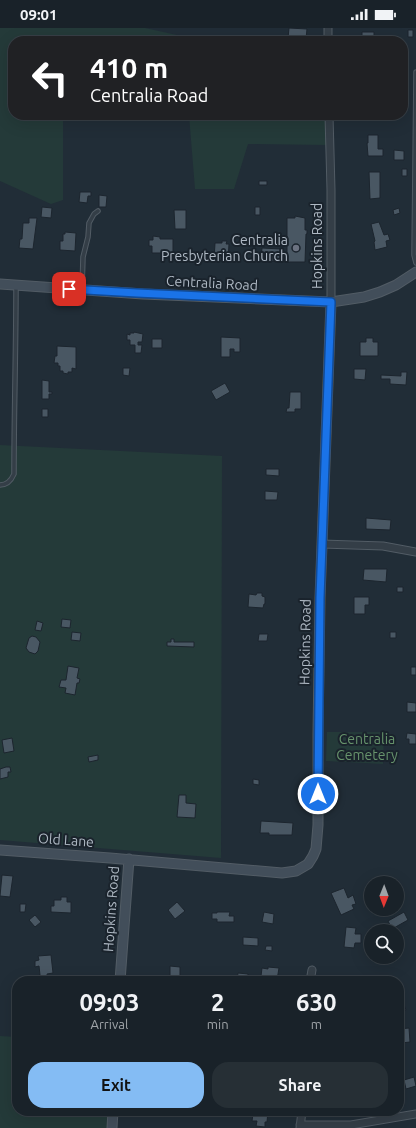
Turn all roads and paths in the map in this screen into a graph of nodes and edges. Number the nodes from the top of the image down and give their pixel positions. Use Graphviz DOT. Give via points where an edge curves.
graph roads {
  1 [pos="416,72"];
  2 [pos="329,120"];
  3 [pos="98,211"];
  4 [pos="416,263"];
  5 [pos="416,272"];
  6 [pos="0,284"];
  7 [pos="16,285"];
  8 [pos="82,290"];
  9 [pos="331,302"];
  10 [pos="0,485"];
  11 [pos="322,544"];
  12 [pos="416,552"];
  13 [pos="0,850"];
  14 [pos="129,860"];
  15 [pos="312,970"];
  16 [pos="120,976"];
  17 [pos="311,976"];
  18 [pos="416,1114"];
  19 [pos="113,1116"];
  20 [pos="301,1116"];
  21 [pos="300,1126"];
  22 [pos="112,1128"];
  1 -- 4 [label="lane"];
  2 -- 9 [label="street, Hopkins Road"];
  3 -- 8 [label="lane" via="89,223"];
  5 -- 9 [label="main road, Centralia Road" via="375,294"];
  6 -- 7 [label="main road, Centralia Road"];
  7 -- 8 [label="main road, Centralia Road"];
  7 -- 10 [label="lane" via="14,474 9,483"];
  8 -- 9 [label="main road, Centralia Road"];
  9 -- 11 [label="main road, Hopkins Road"];
  11 -- 12 [label="street" via="382,546"];
  11 -- 14 [label="main road, Hopkins Road" via="318,825 313,856 308,864 289,873"];
  13 -- 14 [label="main road, Old Lane"];
  14 -- 16 [label="main road, Hopkins Road"];
  15 -- 17 [label="street"];
  18 -- 21 [label="street" via="351,1125"];
  19 -- 22 [label="main road"];
  20 -- 21 [label="street"];
}
